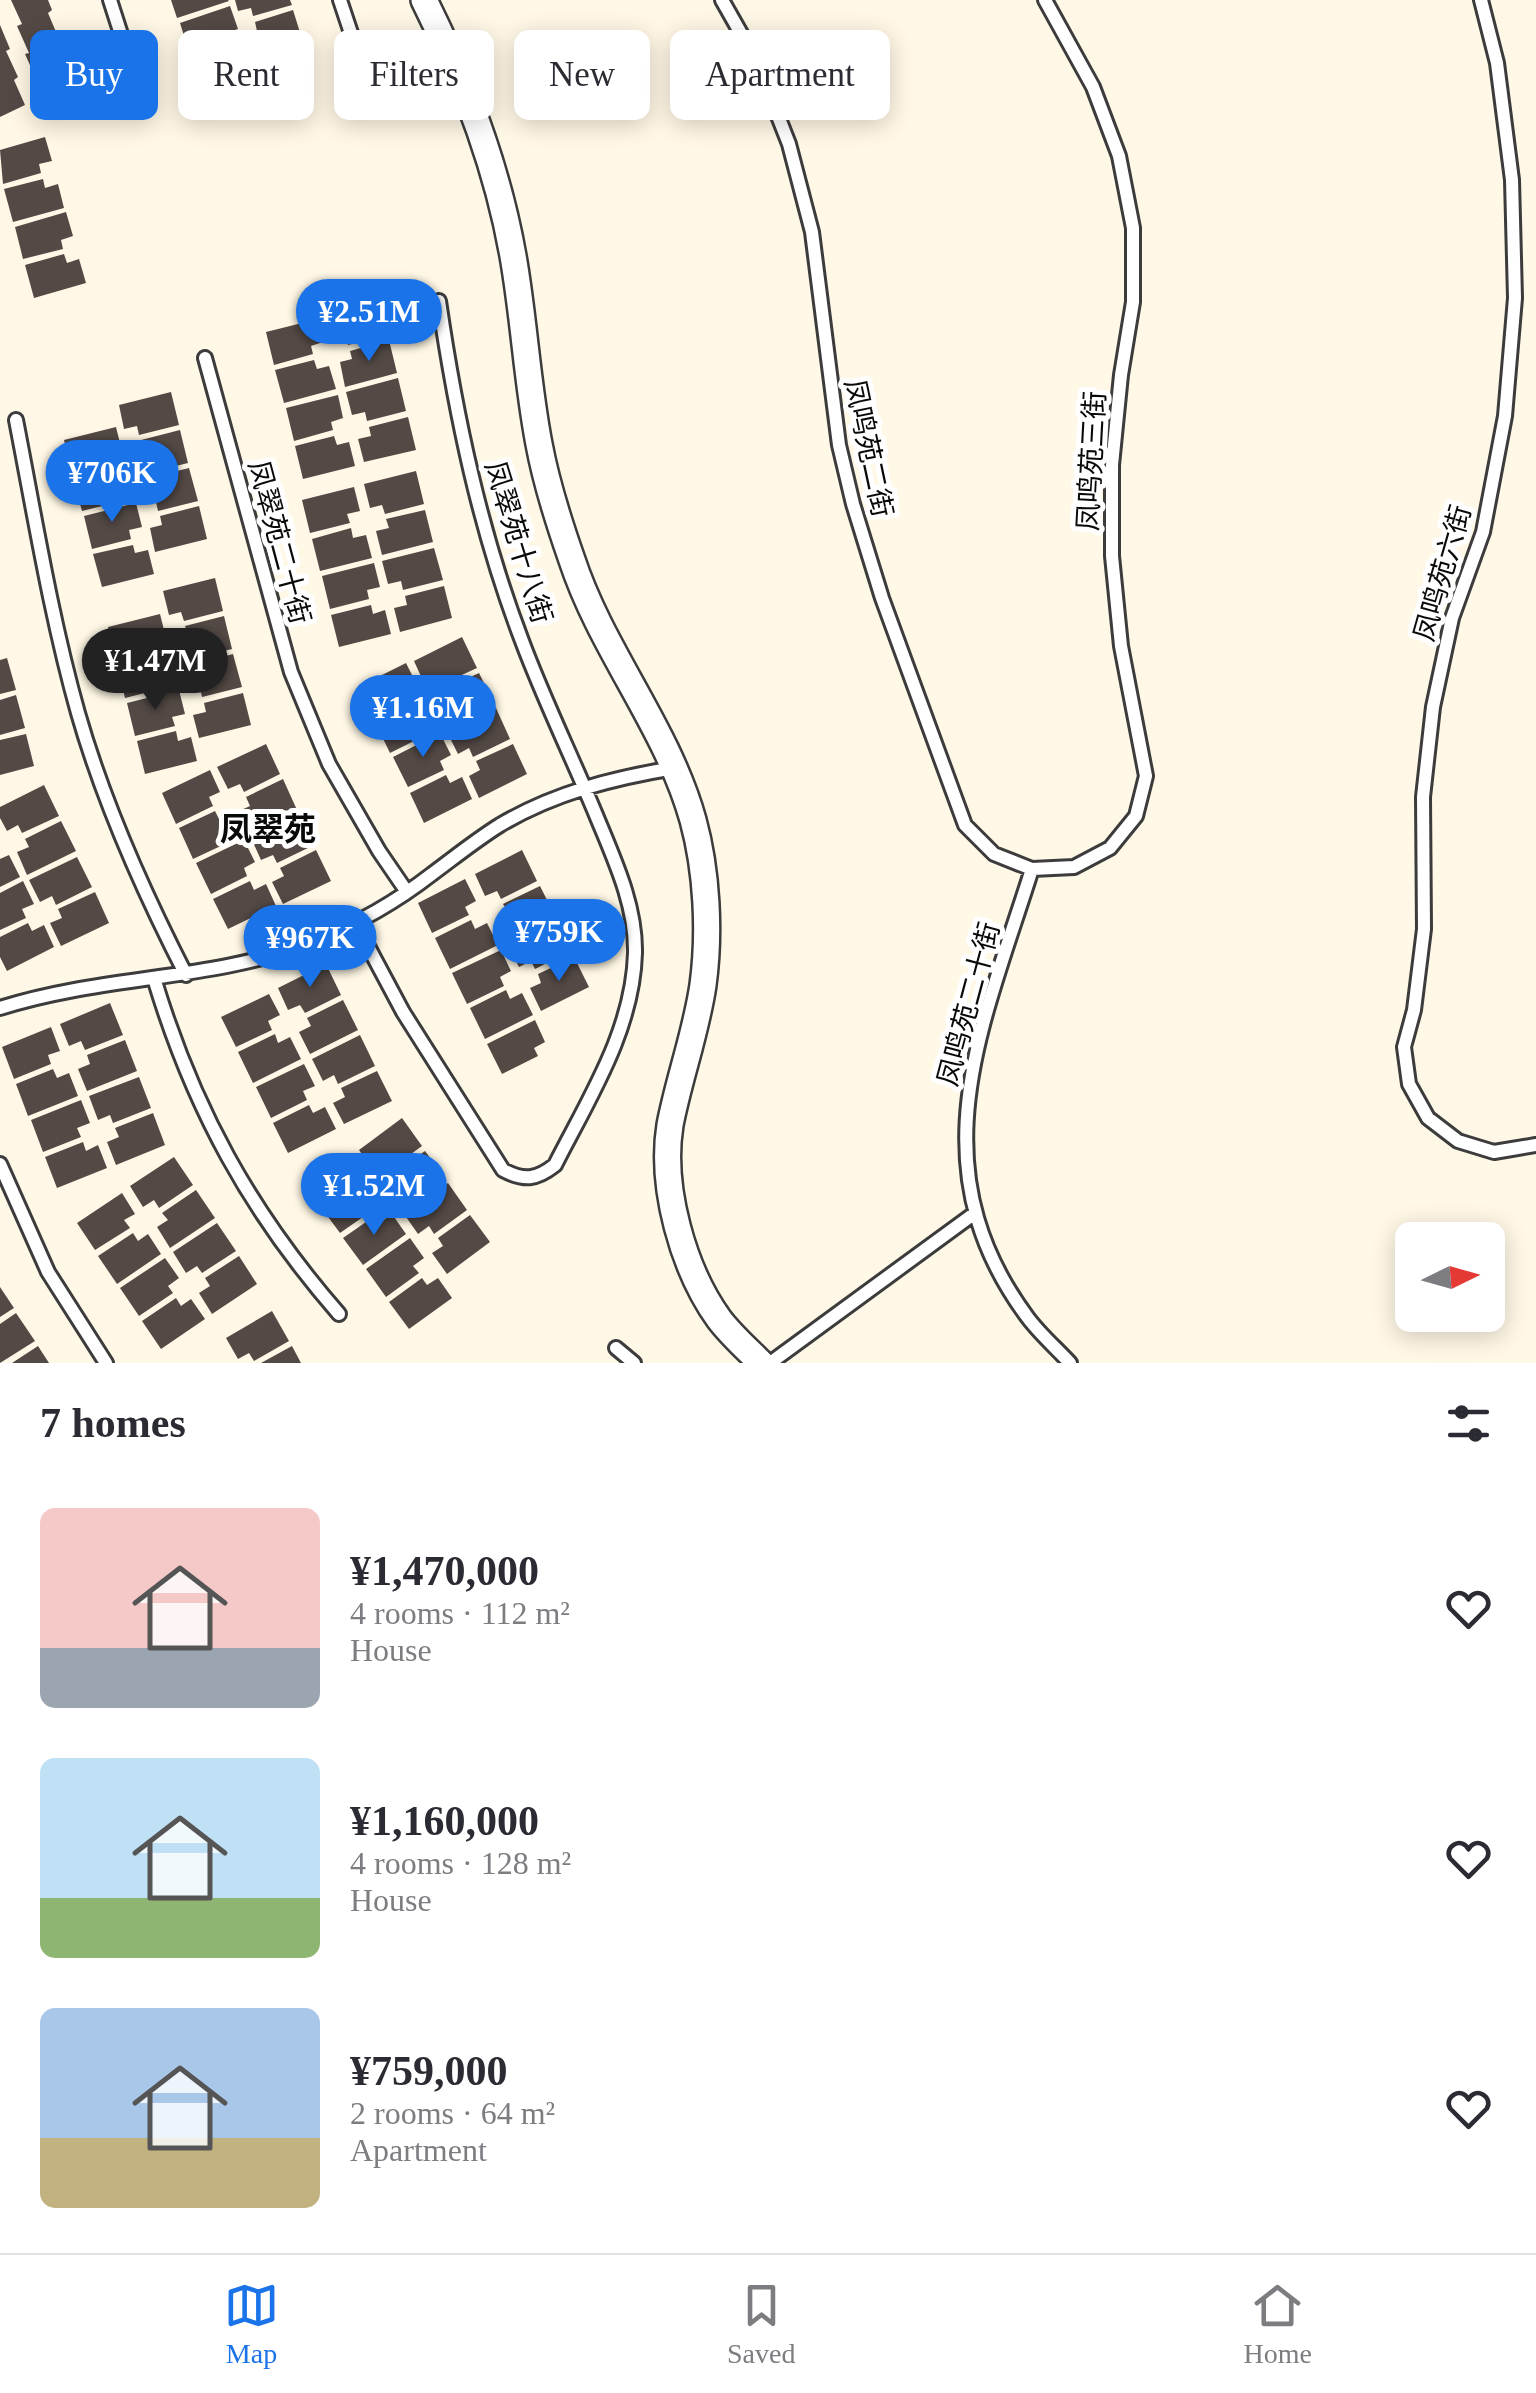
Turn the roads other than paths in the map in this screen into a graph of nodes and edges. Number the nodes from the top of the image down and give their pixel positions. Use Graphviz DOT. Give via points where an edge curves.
graph roads {
  1 [pos="110,0"];
  2 [pos="340,0"];
  3 [pos="424,0"];
  4 [pos="722,0"];
  5 [pos="1046,0"];
  6 [pos="1482,0"];
  7 [pos="120,30"];
  8 [pos="350,30"];
  9 [pos="439,301"];
  10 [pos="205,358"];
  11 [pos="16,420"];
  12 [pos="674,768"];
  13 [pos="584,788"];
  14 [pos="1032,869"];
  15 [pos="407,892"];
  16 [pos="355,922"];
  17 [pos="186,975"];
  18 [pos="154,978"];
  19 [pos="0,1008"];
  20 [pos="1536,1145"];
  21 [pos="0,1164"];
  22 [pos="975,1213"];
  23 [pos="339,1314"];
  24 [pos="616,1348"];
  25 [pos="106,1363"];
  26 [pos="634,1363"];
  27 [pos="761,1363"];
  28 [pos="770,1363"];
  29 [pos="1070,1363"];
  1 -- 7 [label="lane"];
  2 -- 8 [label="lane"];
  3 -- 12 [label="street" via="480,124 499,190 539,447 573,563"];
  4 -- 14 [label="lane, 凤鸣苑二街" via="756,60 790,144 812,232 839,444 882,598 965,824 994,854"];
  5 -- 14 [label="lane, 凤鸣苑三街" via="1093,87 1119,156 1132,228 1133,302 1112,465 1112,556 1146,776 1136,816 1110,848 1074,867"];
  6 -- 20 [label="lane, 凤鸣苑六街" via="1512,180 1515,298 1505,416 1483,532 1452,618 1432,707 1424,929 1404,1047 1409,1084 1428,1118 1458,1141 1494,1152"];
  9 -- 13 [label="lane, 凤翠苑十八街" via="459,424 495,562"];
  10 -- 15 [label="lane, 凤翠苑二十街" via="291,672 337,778"];
  11 -- 17 [label="lane" via="79,714 124,843"];
  12 -- 13 [label="lane"];
  12 -- 27 [label="street" via="693,821 706,902 703,984 670,1129 670,1196 687,1260 719,1319"];
  13 -- 15 [label="lane" via="502,824"];
  13 -- 16 [label="lane, 凤翠苑十八街" via="629,899 636,952 629,1005 610,1056 555,1165 540,1177 520,1179 503,1170"];
  14 -- 22 [label="lane, 凤鸣苑二十街" via="967,1092 965,1153"];
  15 -- 16 [label="lane"];
  16 -- 17 [label="lane" via="272,956"];
  17 -- 18 [label="lane"];
  18 -- 19 [label="lane"];
  18 -- 23 [label="lane" via="185,1070 226,1158 278,1239"];
  21 -- 25 [label="lane" via="48,1272"];
  22 -- 28 [label="lane"];
  22 -- 29 [label="lane, 凤鸣苑二十街" via="997,1269 1029,1320"];
  24 -- 26 [label="lane"];
}
